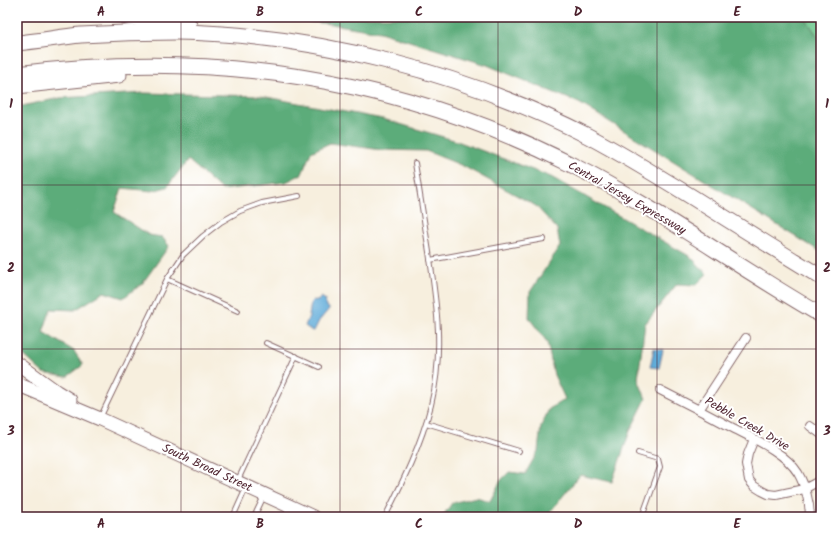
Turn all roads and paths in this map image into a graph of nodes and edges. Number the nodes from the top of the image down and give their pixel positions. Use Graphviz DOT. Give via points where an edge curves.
graph roads {
  1 [pos="127,17"];
  2 [pos="229,34"];
  3 [pos="17,43"];
  4 [pos="254,70"];
  5 [pos="17,74"];
  6 [pos="17,86"];
  7 [pos="415,163"];
  8 [pos="299,196"];
  9 [pos="544,239"];
  10 [pos="430,260"];
  11 [pos="821,277"];
  12 [pos="167,279"];
  13 [pos="238,311"];
  14 [pos="821,315"];
  15 [pos="746,338"];
  16 [pos="266,343"];
  17 [pos="296,356"];
  18 [pos="17,363"];
  19 [pos="319,367"];
  20 [pos="17,384"];
  21 [pos="660,390"];
  22 [pos="699,410"];
  23 [pos="100,418"];
  24 [pos="426,423"];
  25 [pos="810,426"];
  26 [pos="821,434"];
  27 [pos="754,439"];
  28 [pos="518,451"];
  29 [pos="638,452"];
  30 [pos="821,480"];
  31 [pos="242,484"];
  32 [pos="804,489"];
  33 [pos="264,494"];
  34 [pos="232,517"];
  35 [pos="254,517"];
  36 [pos="313,517"];
  37 [pos="385,517"];
  38 [pos="642,517"];
  39 [pos="810,517"];
  1 -- 2 [label="highway" via="178,23"];
  2 -- 3 [label="highway" via="124,33"];
  2 -- 11 [label="highway" via="309,44 399,64 447,78 542,114 632,160"];
  4 -- 5 [label="highway, Central Jersey Expressway" via="164,64 67,68"];
  4 -- 6 [label="highway" via="152,72"];
  4 -- 14 [label="highway, Central Jersey Expressway" via="390,95 456,116 528,144 615,188"];
  7 -- 10 [label="lane"];
  8 -- 12 [label="lane" via="262,203 221,222 183,255"];
  9 -- 10 [label="lane"];
  10 -- 24 [label="lane" via="438,319 439,351"];
  12 -- 13 [label="lane"];
  12 -- 23 [label="lane"];
  15 -- 22 [label="street"];
  16 -- 17 [label="lane"];
  17 -- 19 [label="lane"];
  17 -- 31 [label="lane"];
  18 -- 23 [label="main road, South Broad Street" via="57,392"];
  20 -- 23 [label="main road, South Broad Street"];
  21 -- 22 [label="street, Pebble Creek Drive"];
  22 -- 27 [label="street, Pebble Creek Drive"];
  23 -- 31 [label="main road, South Broad Street"];
  24 -- 28 [label="lane"];
  24 -- 37 [label="lane" via="414,456"];
  25 -- 26 [label="street"];
  27 -- 32 [label="street, Pebble Creek Drive" via="787,460 798,473"];
  27 -- 32 [label="street" via="746,464 749,480 754,486 768,494 776,495"];
  29 -- 38 [label="lane" via="658,460 660,467"];
  30 -- 32 [label="street"];
  31 -- 33 [label="main road, South Broad Street"];
  31 -- 34 [label="lane"];
  32 -- 39 [label="street, Pebble Creek Drive"];
  33 -- 35 [label="lane"];
  33 -- 36 [label="main road, South Broad Street"];
}
